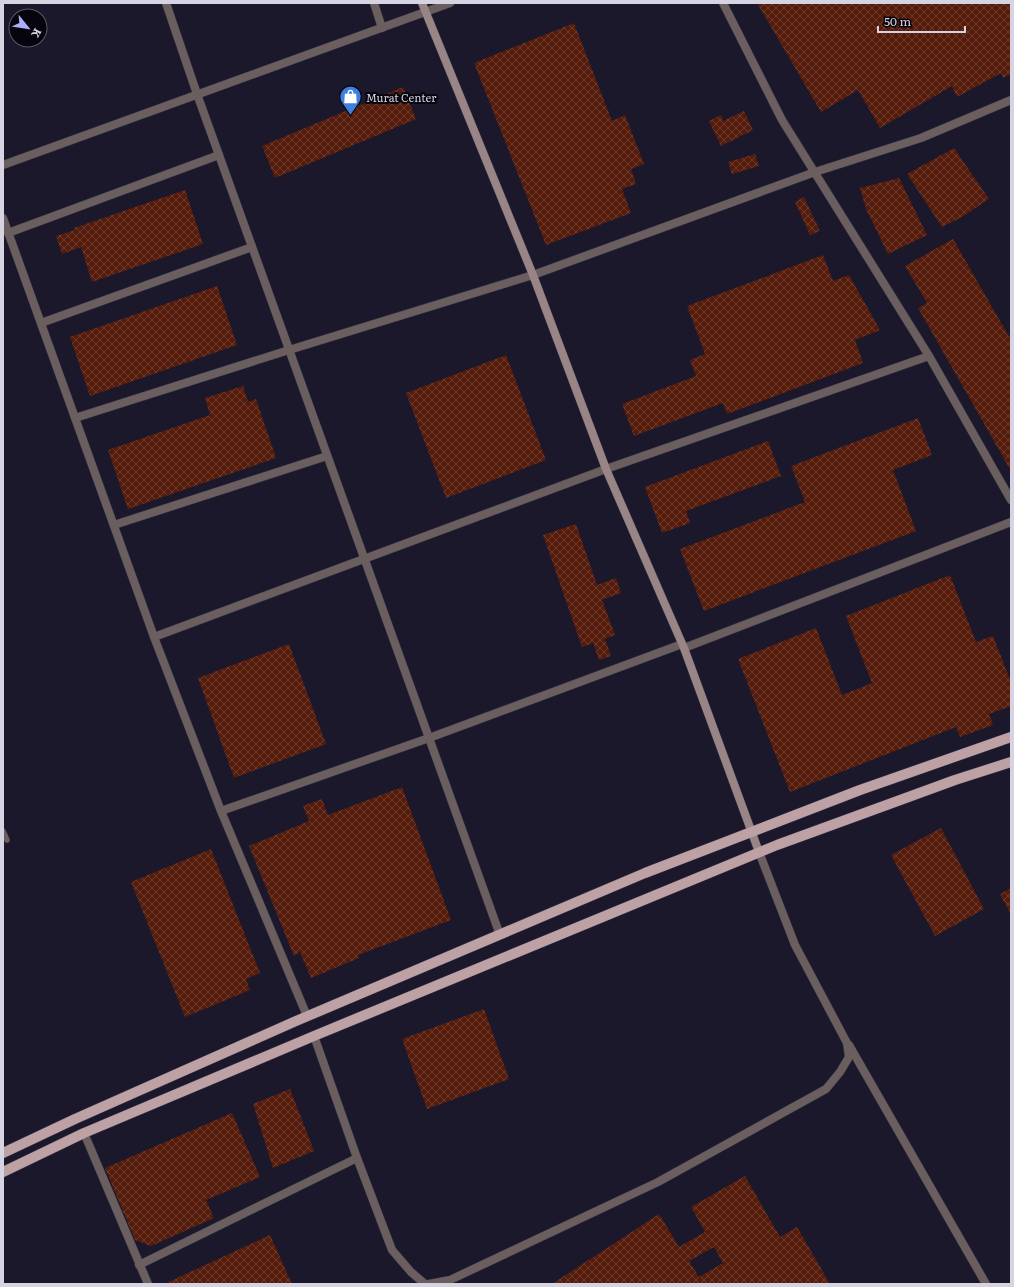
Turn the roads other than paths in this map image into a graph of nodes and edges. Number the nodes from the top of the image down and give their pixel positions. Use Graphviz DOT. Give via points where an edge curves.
graph roads {
  1 [pos="166,3"];
  2 [pos="374,3"];
  3 [pos="422,3"];
  4 [pos="450,3"];
  5 [pos="723,3"];
  6 [pos="425,12"];
  7 [pos="382,28"];
  8 [pos="197,94"];
  9 [pos="1011,100"];
  10 [pos="219,155"];
  11 [pos="3,165"];
  12 [pos="815,172"];
  13 [pos="3,218"];
  14 [pos="8,233"];
  15 [pos="252,247"];
  16 [pos="533,275"];
  17 [pos="41,323"];
  18 [pos="289,350"];
  19 [pos="929,356"];
  20 [pos="75,418"];
  21 [pos="327,456"];
  22 [pos="606,469"];
  23 [pos="1011,500"];
  24 [pos="1011,522"];
  25 [pos="114,525"];
  26 [pos="364,558"];
  27 [pos="154,637"];
  28 [pos="683,646"];
  29 [pos="1011,737"];
  30 [pos="429,738"];
  31 [pos="1011,762"];
  32 [pos="221,811"];
  33 [pos="3,831"];
  34 [pos="752,832"];
  35 [pos="6,840"];
  36 [pos="759,852"];
  37 [pos="500,935"];
  38 [pos="307,1016"];
  39 [pos="314,1036"];
  40 [pos="847,1043"];
  41 [pos="84,1133"];
  42 [pos="3,1153"];
  43 [pos="357,1158"];
  44 [pos="3,1172"];
  45 [pos="139,1265"];
  46 [pos="148,1284"];
  47 [pos="425,1284"];
  48 [pos="429,1284"];
  49 [pos="986,1284"];
  1 -- 8 [label="street"];
  2 -- 7 [label="street"];
  3 -- 6 [label="street"];
  4 -- 6 [label="street"];
  5 -- 12 [label="street" via="782,120"];
  6 -- 7 [label="street"];
  6 -- 16 [label="street"];
  7 -- 8 [label="street"];
  8 -- 10 [label="street"];
  8 -- 11 [label="street"];
  9 -- 12 [label="street" via="921,138"];
  10 -- 14 [label="street"];
  10 -- 15 [label="street"];
  12 -- 16 [label="street"];
  12 -- 19 [label="street"];
  13 -- 14 [label="street"];
  14 -- 17 [label="street"];
  15 -- 17 [label="street"];
  15 -- 18 [label="street"];
  16 -- 18 [label="street"];
  16 -- 22 [label="street"];
  17 -- 20 [label="street"];
  18 -- 20 [label="street"];
  18 -- 21 [label="street"];
  19 -- 22 [label="street"];
  19 -- 23 [label="street"];
  20 -- 25 [label="street"];
  21 -- 25 [label="street"];
  21 -- 26 [label="street"];
  22 -- 26 [label="street"];
  22 -- 28 [label="street"];
  24 -- 28 [label="street"];
  25 -- 27 [label="street"];
  26 -- 27 [label="street"];
  26 -- 30 [label="street"];
  27 -- 32 [label="street"];
  28 -- 30 [label="street"];
  28 -- 34 [label="street"];
  29 -- 34 [label="main road" via="860,790"];
  30 -- 32 [label="street"];
  30 -- 37 [label="street"];
  31 -- 36 [label="main road"];
  32 -- 38 [label="street"];
  33 -- 35 [label="lane"];
  34 -- 36 [label="street"];
  34 -- 37 [label="main road" via="645,873"];
  36 -- 39 [label="main road"];
  36 -- 40 [label="street" via="795,945"];
  37 -- 38 [label="main road"];
  38 -- 42 [label="main road"];
  39 -- 41 [label="main road"];
  39 -- 43 [label="street"];
  40 -- 48 [label="street" via="849,1057 826,1089 658,1182 450,1280"];
  40 -- 49 [label="street"];
  41 -- 44 [label="main road"];
  41 -- 45 [label="street"];
  43 -- 45 [label="street"];
  43 -- 47 [label="street" via="392,1250"];
  45 -- 46 [label="street"];
}
